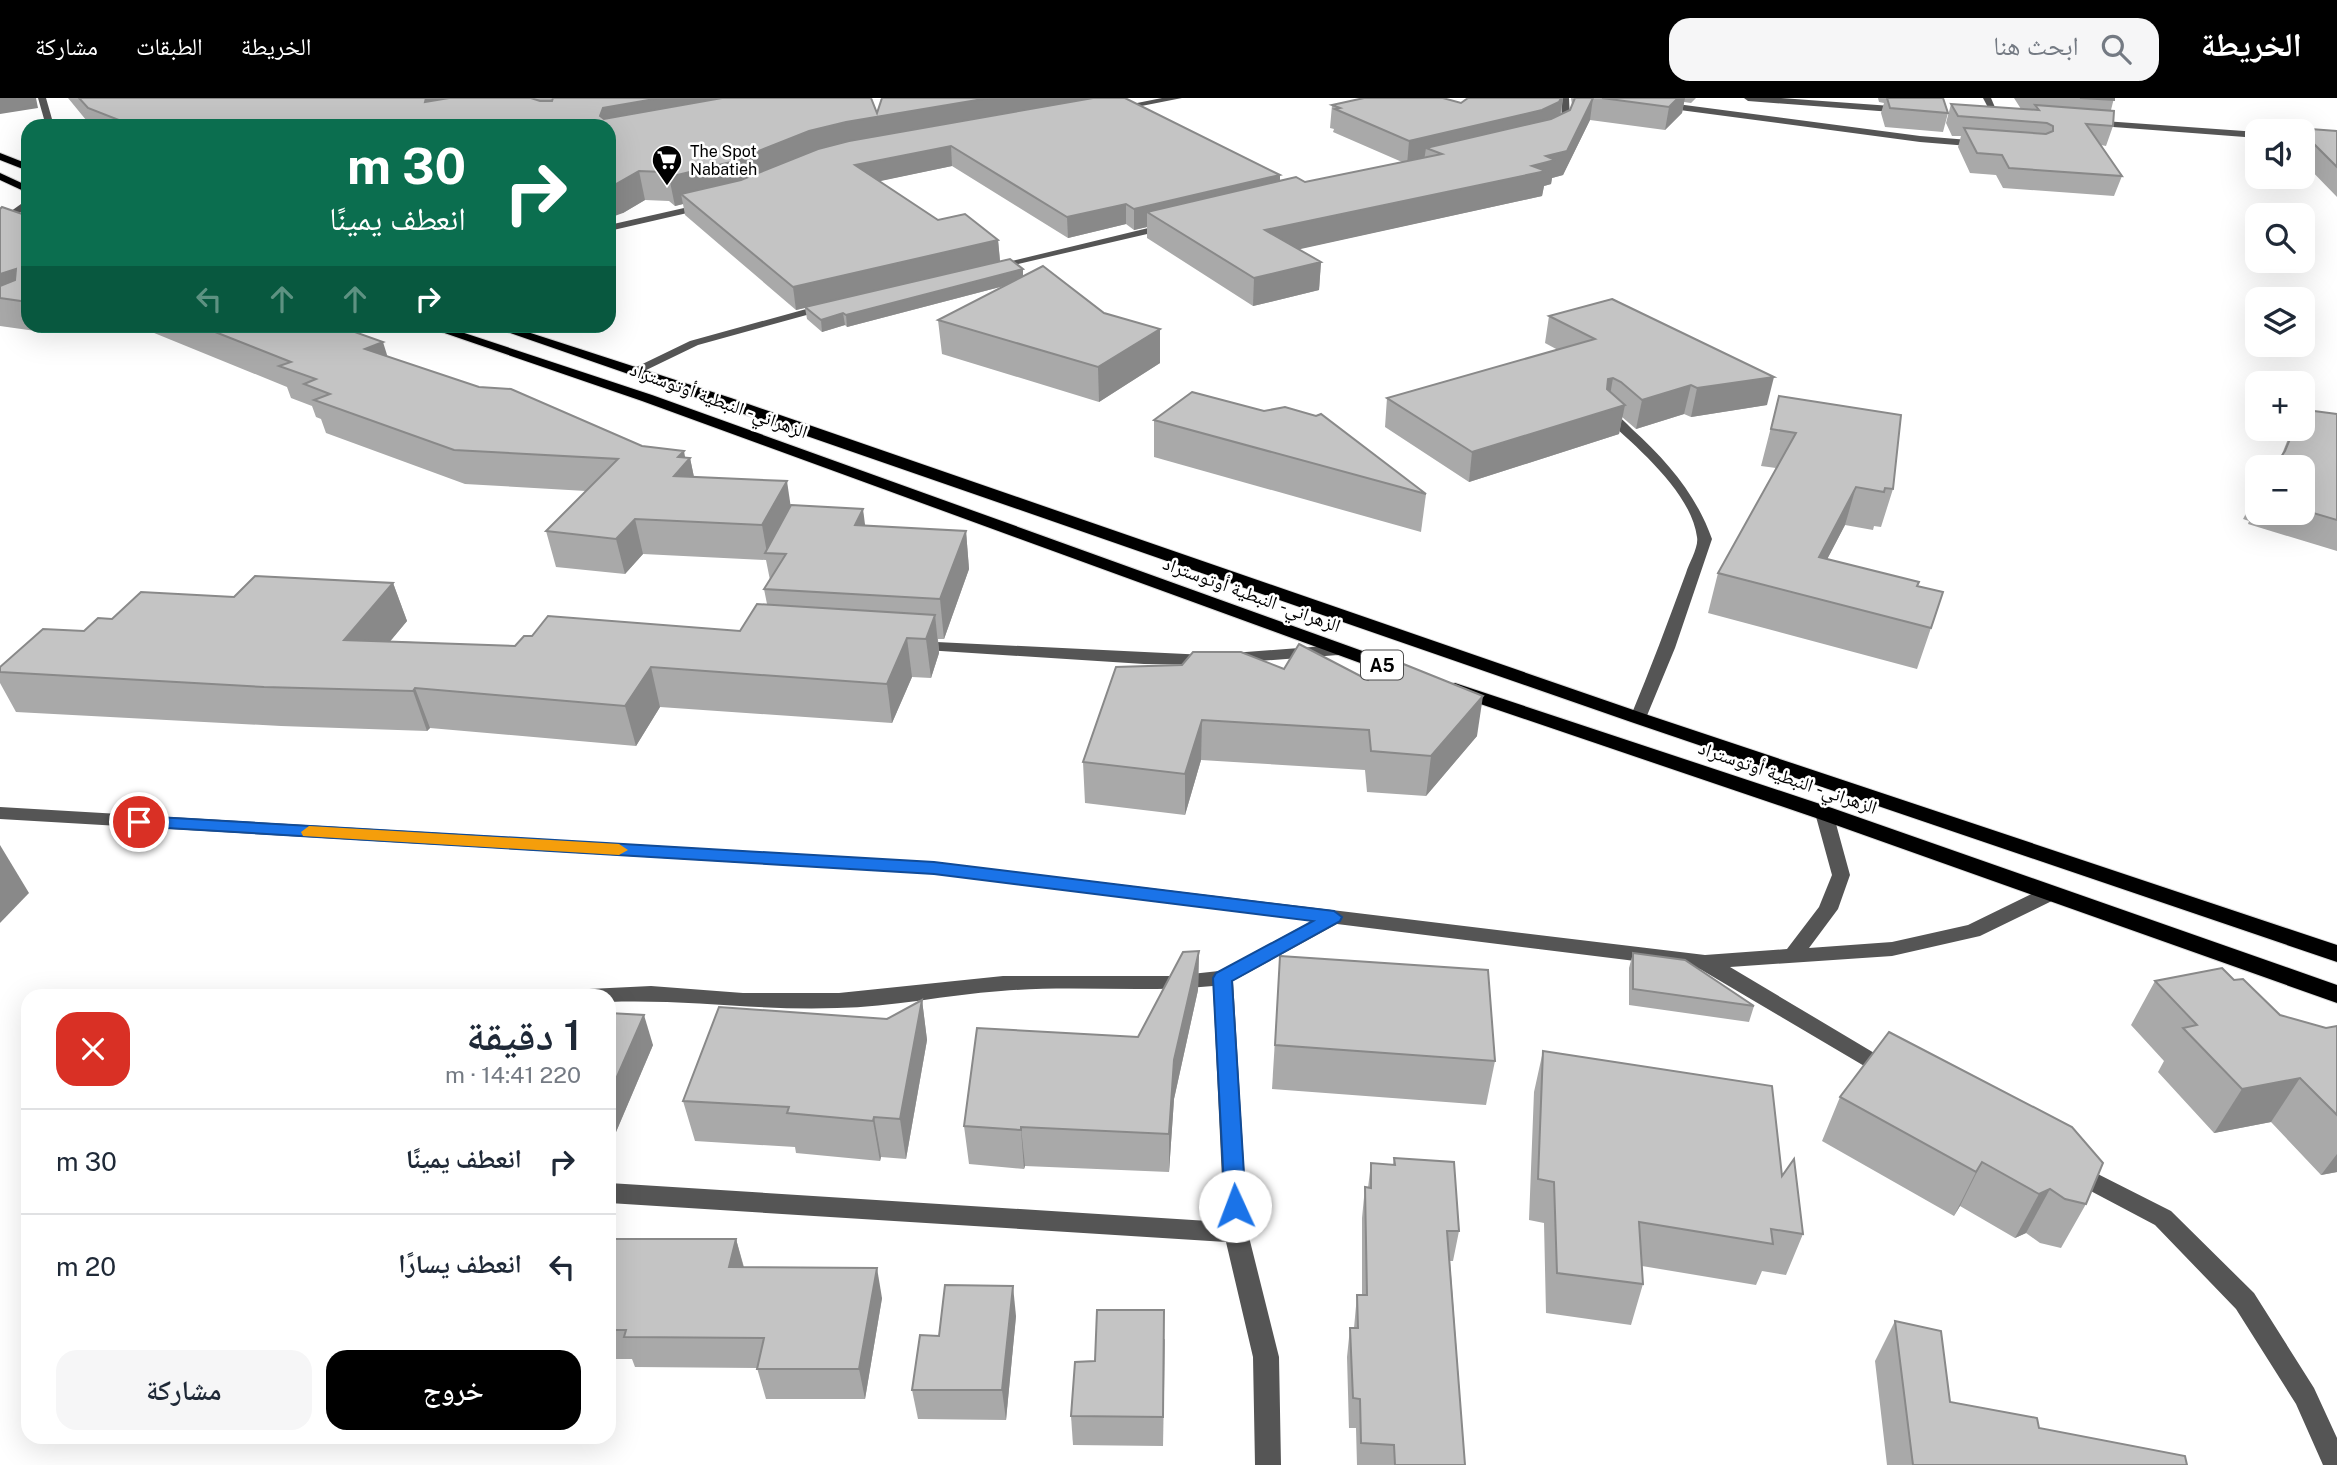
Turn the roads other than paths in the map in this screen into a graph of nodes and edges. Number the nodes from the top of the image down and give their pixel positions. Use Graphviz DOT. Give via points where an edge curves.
graph roads {
  1 [pos="42,98"];
  2 [pos="1178,98"];
  3 [pos="1565,98"];
  4 [pos="1635,98"];
  5 [pos="1748,98"];
  6 [pos="1987,98"];
  7 [pos="1106,110"];
  8 [pos="1914,111"];
  9 [pos="1983,116"];
  10 [pos="1997,117"];
  11 [pos="2010,118"];
  12 [pos="48,119"];
  13 [pos="2079,123"];
  14 [pos="1552,133"];
  15 [pos="2245,134"];
  16 [pos="1987,144"];
  17 [pos="0,156"];
  18 [pos="21,166"];
  19 [pos="0,176"];
  20 [pos="21,186"];
  21 [pos="717,203"];
  22 [pos="21,208"];
  23 [pos="1187,222"];
  24 [pos="0,224"];
  25 [pos="616,227"];
  26 [pos="985,269"];
  27 [pos="836,304"];
  28 [pos="452,333"];
  29 [pos="518,333"];
  30 [pos="634,371"];
  31 [pos="1607,413"];
  32 [pos="900,645"];
  33 [pos="1338,650"];
  34 [pos="1638,718"];
  35 [pos="0,813"];
  36 [pos="1824,813"];
  37 [pos="2051,893"];
  38 [pos="1334,917"];
  39 [pos="1794,954"];
  40 [pos="2337,954"];
  41 [pos="1704,962"];
  42 [pos="1223,978"];
  43 [pos="2337,994"];
  44 [pos="616,995"];
  45 [pos="1911,1085"];
  46 [pos="2055,1161"];
  47 [pos="616,1193"];
  48 [pos="1236,1233"];
  49 [pos="1268,1465"];
  50 [pos="2336,1465"];
  1 -- 12 [label="street"];
  2 -- 7 [label="street"];
  3 -- 14 [label="street" via="1566,122"];
  4 -- 16 [label="street" via="1920,139"];
  5 -- 8 [label="street"];
  6 -- 10 [label="street"];
  9 -- 10 [label="street"];
  10 -- 11 [label="street"];
  13 -- 15 [label="street"];
  17 -- 18 [label="highway"];
  19 -- 20 [label="highway"];
  21 -- 25 [label="street"];
  22 -- 24 [label="street"];
  23 -- 26 [label="street"];
  27 -- 30 [label="street" via="694,343"];
  28 -- 33 [label="highway, الزهراني - النبطية أوتوستراد / A5" via="647,397"];
  29 -- 30 [label="highway, الزهراني - النبطية أوتوستراد / A5"];
  30 -- 34 [label="highway, الزهراني - النبطية أوتوستراد / A5"];
  31 -- 34 [label="street" via="1671,475 1700,522 1705,539"];
  32 -- 33 [label="street" via="1206,660"];
  33 -- 36 [label="highway, الزهراني - النبطية أوتوستراد / A5"];
  34 -- 40 [label="highway, الزهراني - النبطية أوتوستراد / A5"];
  35 -- 38 [label="street" via="934,868"];
  36 -- 37 [label="highway, الزهراني - النبطية أوتوستراد / A5"];
  36 -- 39 [label="street" via="1841,875 1828,909"];
  37 -- 39 [label="street" via="1973,931 1892,949"];
  37 -- 43 [label="highway, الزهراني - النبطية أوتوستراد / A5"];
  38 -- 41 [label="street"];
  38 -- 42 [label="street"];
  39 -- 41 [label="street"];
  41 -- 45 [label="street"];
  42 -- 44 [label="street" via="1173,984 1003,983 839,1001"];
  42 -- 48 [label="street"];
  46 -- 50 [label="street" via="2163,1218 2245,1301 2305,1396"];
  47 -- 48 [label="street"];
  48 -- 49 [label="street" via="1266,1357"];
}
